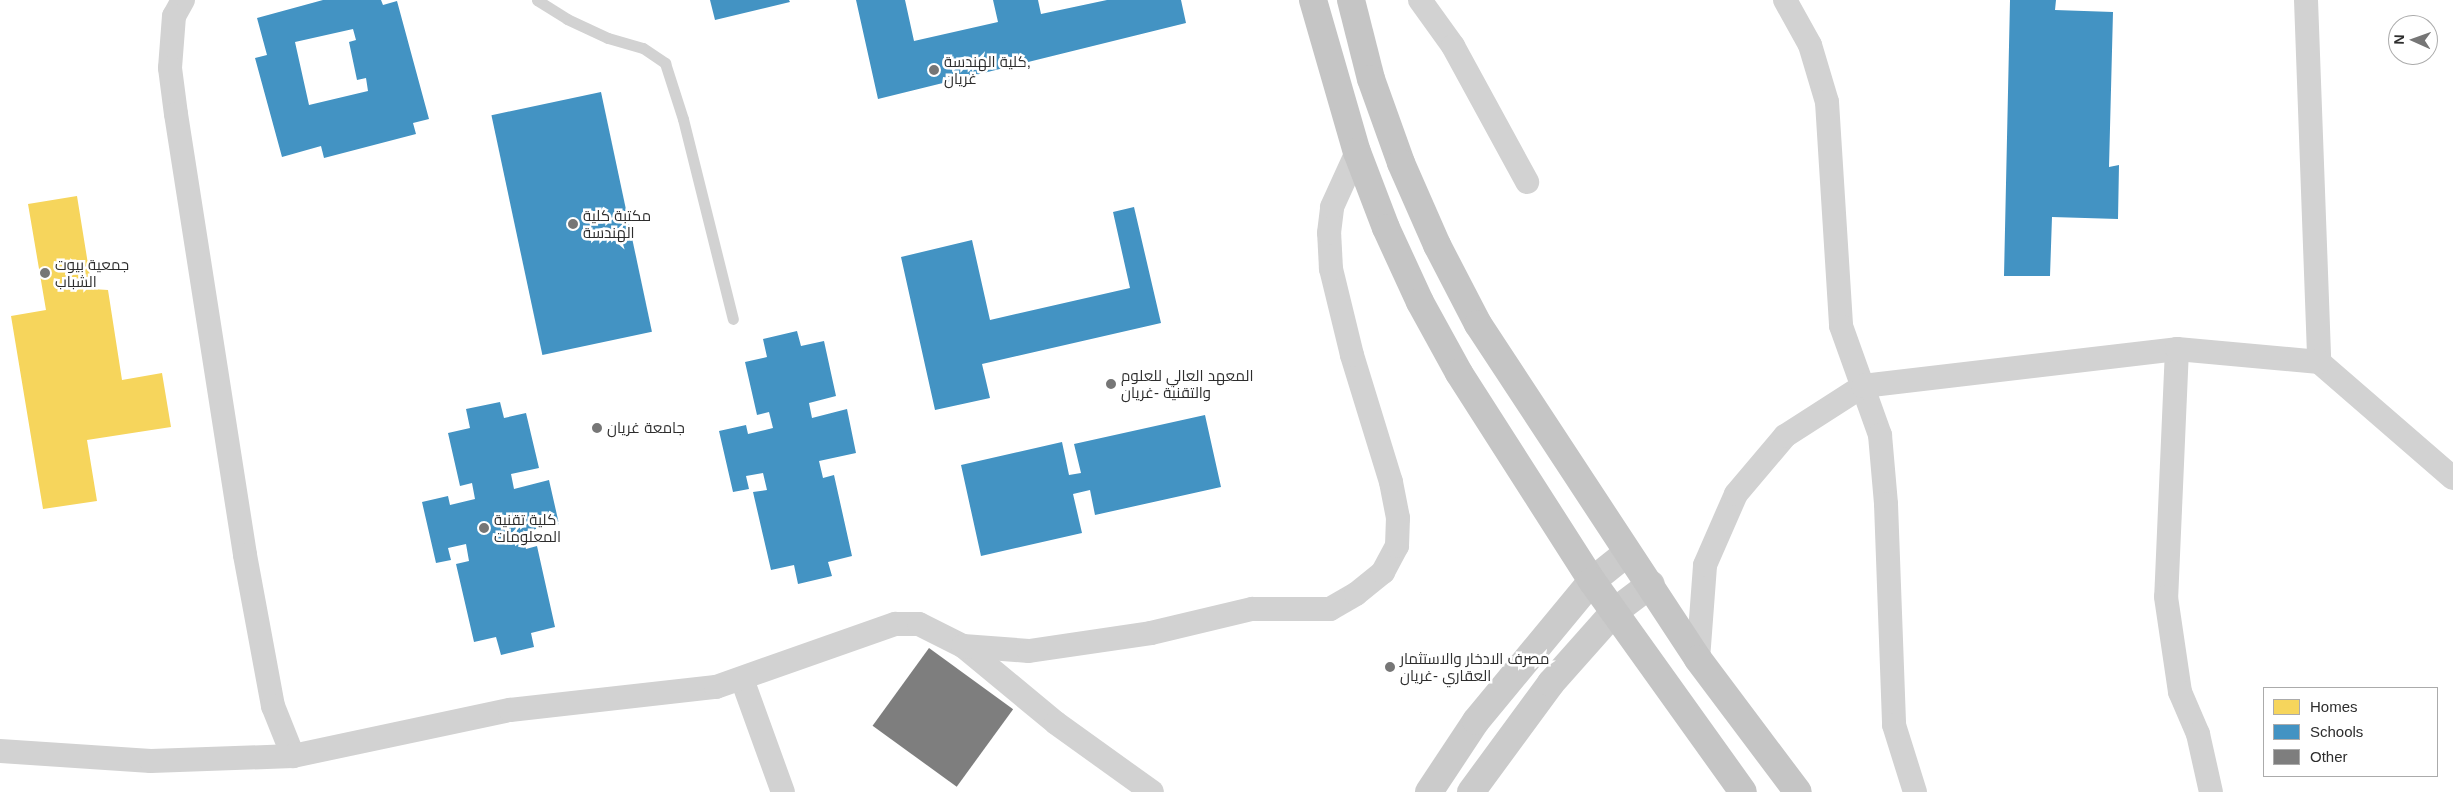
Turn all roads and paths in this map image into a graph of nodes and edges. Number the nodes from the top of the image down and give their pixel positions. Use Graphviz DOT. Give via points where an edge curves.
graph roads {
  1 [pos="183,0"];
  2 [pos="537,0"];
  3 [pos="1313,0"];
  4 [pos="1351,0"];
  5 [pos="1420,0"];
  6 [pos="1785,0"];
  7 [pos="2306,0"];
  8 [pos="1357,152"];
  9 [pos="1527,182"];
  10 [pos="733,319"];
  11 [pos="2177,349"];
  12 [pos="2319,362"];
  13 [pos="1863,386"];
  14 [pos="2453,478"];
  15 [pos="1627,553"];
  16 [pos="1592,581"];
  17 [pos="1651,584"];
  18 [pos="1614,612"];
  19 [pos="962,646"];
  20 [pos="1698,659"];
  21 [pos="742,679"];
  22 [pos="0,751"];
  23 [pos="293,756"];
  24 [pos="783,792"];
  25 [pos="1152,792"];
  26 [pos="1429,792"];
  27 [pos="1471,792"];
  28 [pos="1744,792"];
  29 [pos="1798,792"];
  30 [pos="1914,792"];
  31 [pos="2211,792"];
  1 -- 23 [label="street" via="174,16 170,68 176,114 246,565 273,706"];
  2 -- 10 [label="lane" via="567,19 643,48 665,63 683,119"];
  3 -- 8 [label="main road"];
  4 -- 15 [label="main road" via="1388,126 1437,245 1478,324"];
  5 -- 9 [label="street" via="1453,46"];
  6 -- 13 [label="street" via="1810,45 1827,102 1840,326"];
  7 -- 12 [label="street"];
  8 -- 16 [label="main road" via="1386,228 1433,326 1459,373"];
  8 -- 19 [label="street" via="1332,207 1329,233 1331,269 1352,355 1384,456 1398,518 1397,546 1383,572 1356,594 1330,609 1252,609 1151,633 1030,652"];
  11 -- 12 [label="street"];
  11 -- 13 [label="street"];
  11 -- 31 [label="street" via="2166,597 2180,692 2198,734"];
  12 -- 14 [label="street"];
  13 -- 20 [label="street" via="1785,436 1736,494 1705,565"];
  13 -- 30 [label="street" via="1880,435 1886,504 1894,725"];
  15 -- 16 [label="main road"];
  15 -- 17 [label="main road"];
  16 -- 18 [label="main road"];
  16 -- 26 [label="main road" via="1476,721"];
  17 -- 18 [label="main road"];
  17 -- 20 [label="main road"];
  18 -- 27 [label="main road" via="1551,683"];
  18 -- 28 [label="main road"];
  19 -- 21 [label="street" via="919,624 895,624"];
  19 -- 25 [label="street" via="1056,723"];
  20 -- 29 [label="main road"];
  21 -- 23 [label="street" via="716,687 510,710"];
  21 -- 24 [label="street"];
  22 -- 23 [label="street" via="151,761"];
}
